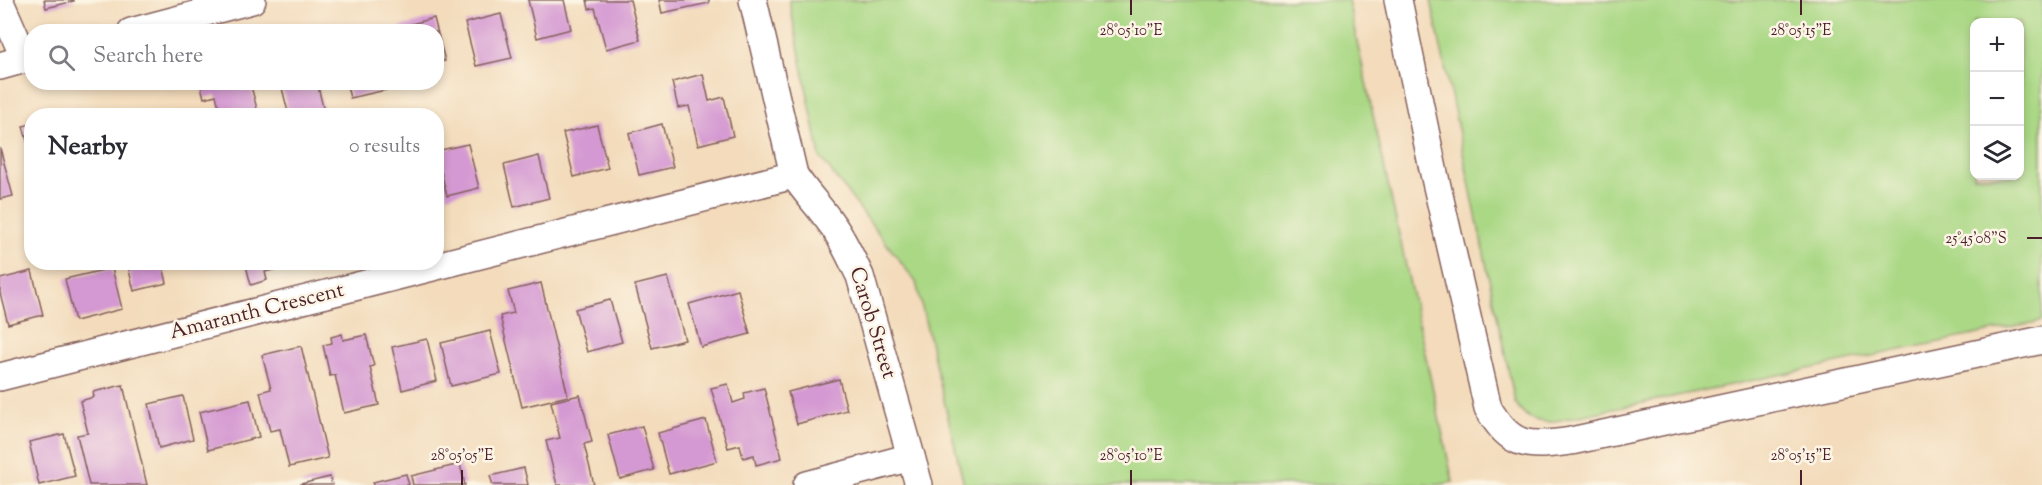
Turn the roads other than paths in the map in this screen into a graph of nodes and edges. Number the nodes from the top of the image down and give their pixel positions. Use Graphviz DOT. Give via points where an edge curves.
graph roads {
  1 [pos="252,0"];
  2 [pos="753,0"];
  3 [pos="1398,0"];
  4 [pos="0,2"];
  5 [pos="161,24"];
  6 [pos="19,61"];
  7 [pos="794,175"];
  8 [pos="444,264"];
  9 [pos="421,270"];
  10 [pos="2042,340"];
  11 [pos="0,377"];
  12 [pos="911,457"];
  13 [pos="807,485"];
  14 [pos="919,485"];
  1 -- 5 [label="street"];
  2 -- 7 [label="street, Carob Street"];
  3 -- 10 [label="street" via="1488,408 1498,425 1515,440 1532,444 1571,441"];
  4 -- 6 [label="street"];
  7 -- 8 [label="street, Amaranth Crescent"];
  7 -- 12 [label="street, Carob Street" via="845,244 860,276"];
  9 -- 11 [label="street, Amaranth Crescent"];
  12 -- 13 [label="street"];
  12 -- 14 [label="street, Carob Street"];
}
